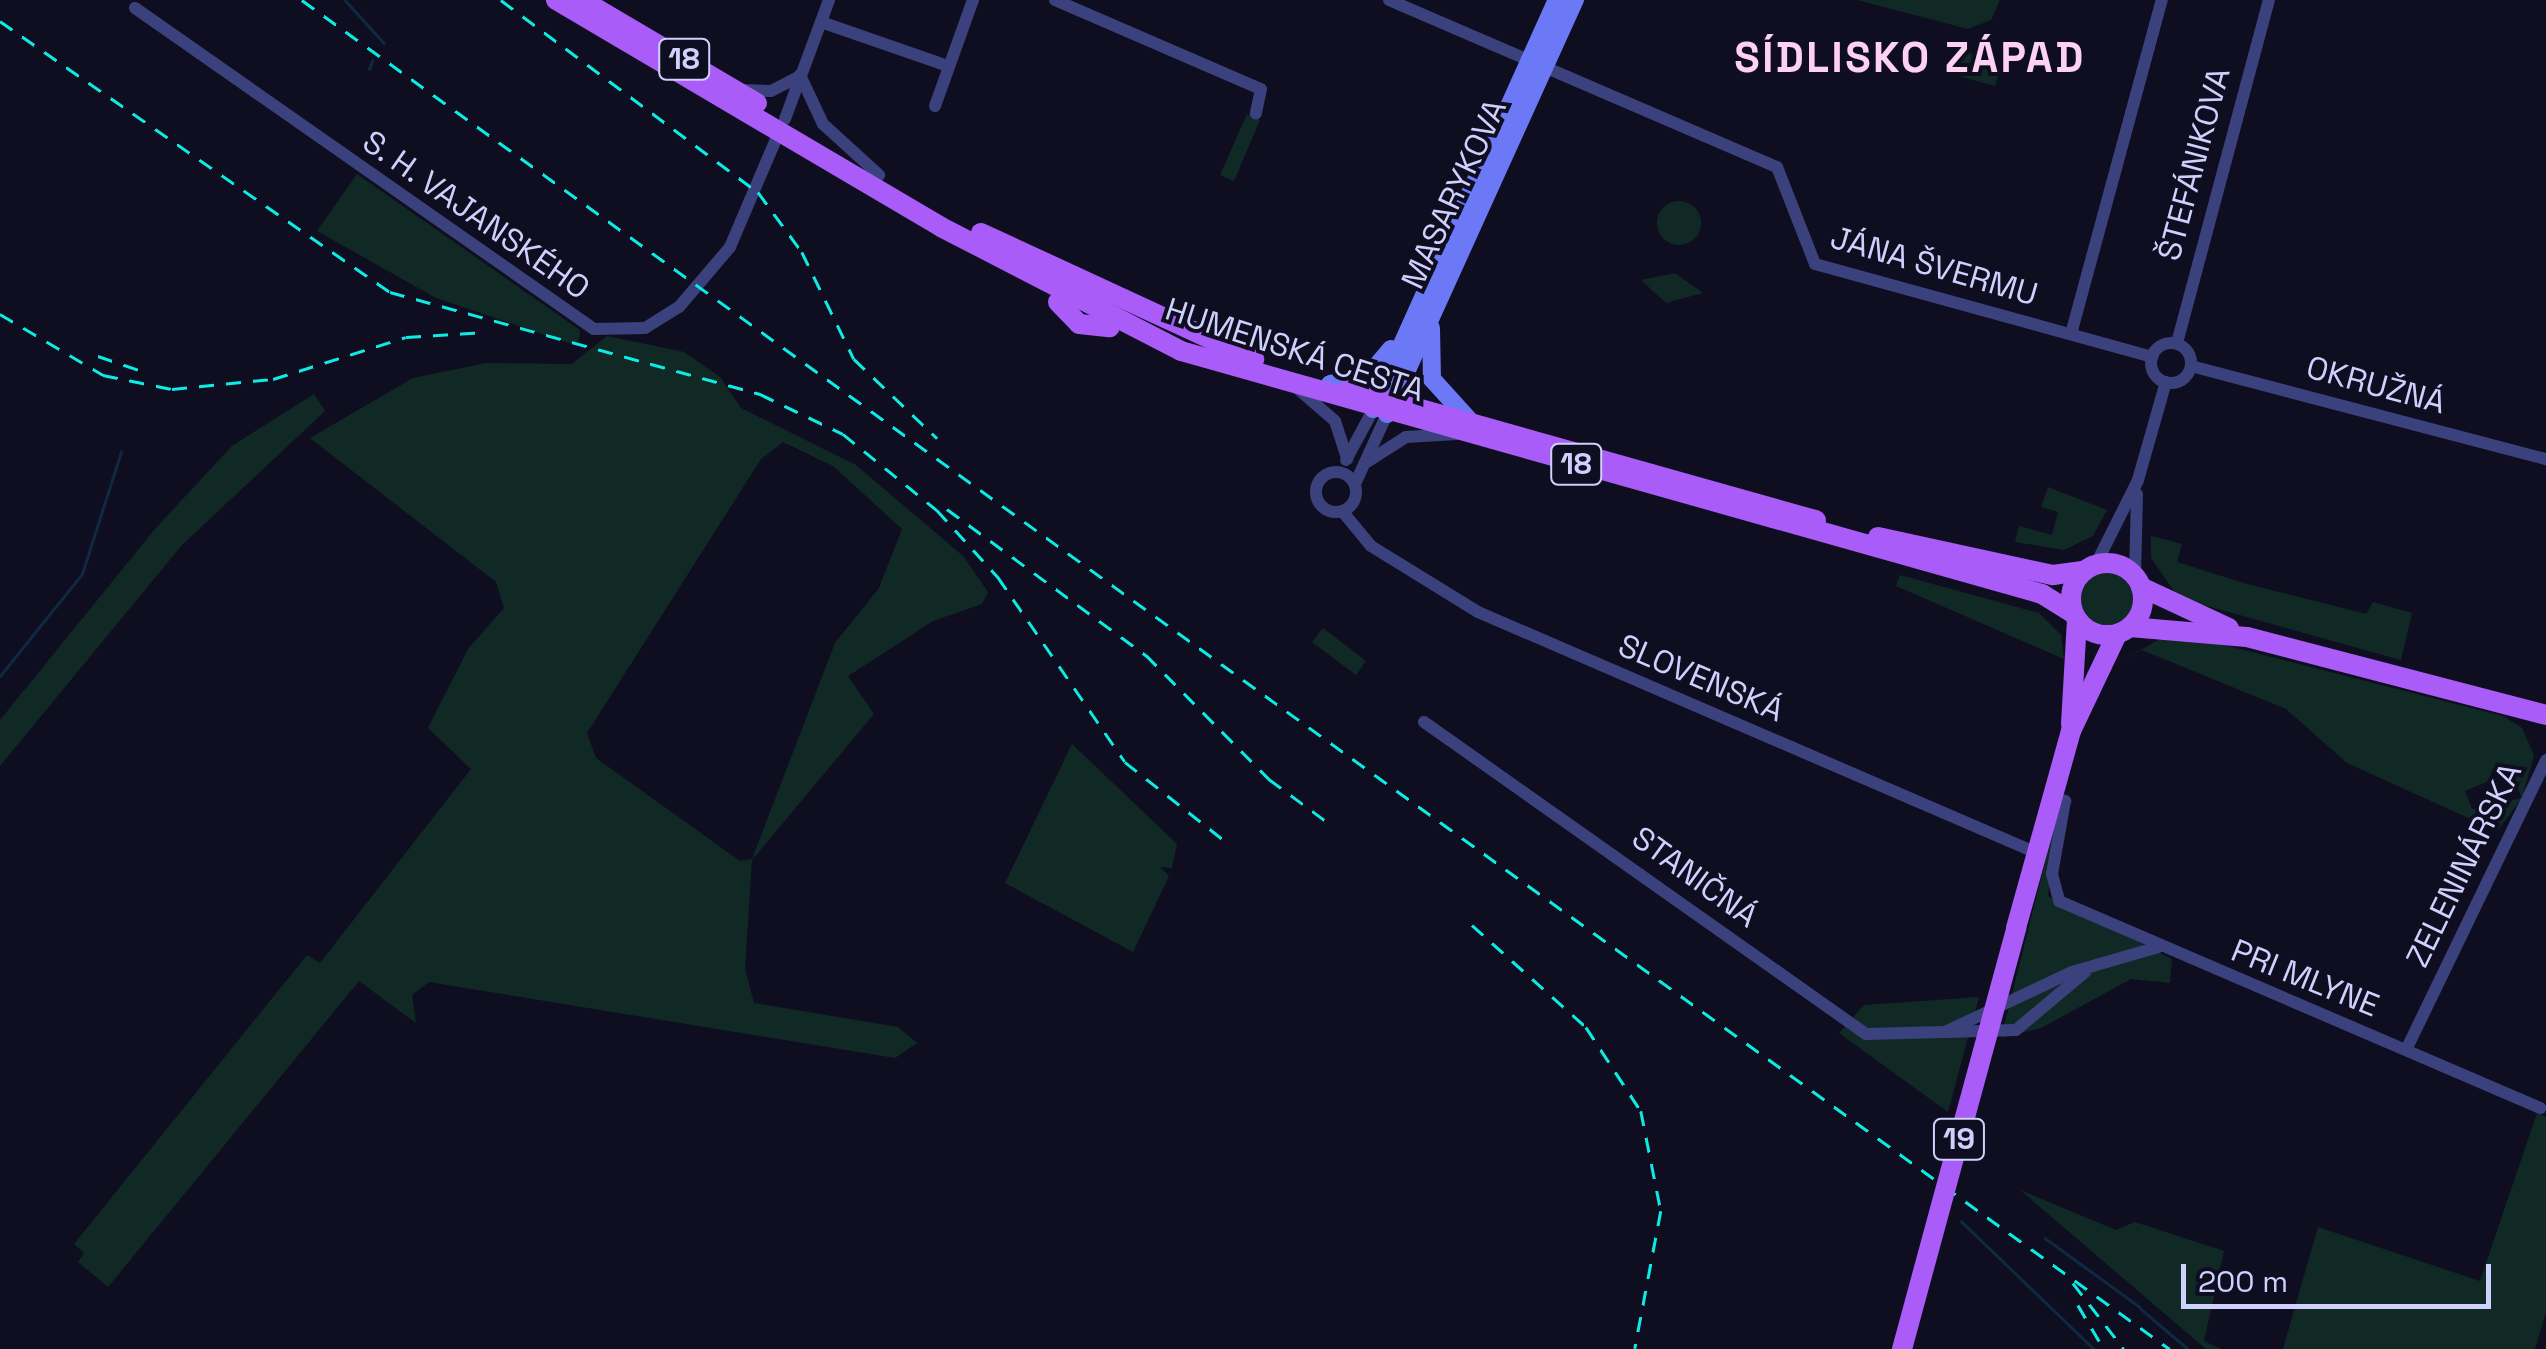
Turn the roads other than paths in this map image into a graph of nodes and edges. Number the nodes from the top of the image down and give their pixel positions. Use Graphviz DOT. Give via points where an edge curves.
graph roads {
  1 [pos="556,0"];
  2 [pos="582,0"];
  3 [pos="829,0"];
  4 [pos="972,0"];
  5 [pos="1055,0"];
  6 [pos="1389,0"];
  7 [pos="1558,0"];
  8 [pos="1576,0"];
  9 [pos="2162,0"];
  10 [pos="2269,0"];
  11 [pos="135,8"];
  12 [pos="821,22"];
  13 [pos="1537,65"];
  14 [pos="948,66"];
  15 [pos="800,75"];
  16 [pos="720,81"];
  17 [pos="934,106"];
  18 [pos="1256,113"];
  19 [pos="782,126"];
  20 [pos="2125,138"];
  21 [pos="2140,142"];
  22 [pos="879,175"];
  23 [pos="2107,202"];
  24 [pos="2123,206"];
  25 [pos="2098,234"];
  26 [pos="2115,238"];
  27 [pos="2091,262"];
  28 [pos="2108,265"];
  29 [pos="1433,310"];
  30 [pos="1414,316"];
  31 [pos="2071,334"];
  32 [pos="2177,344"];
  33 [pos="2152,357"];
  34 [pos="2191,366"];
  35 [pos="2166,382"];
  36 [pos="1330,384"];
  37 [pos="1295,387"];
  38 [pos="1383,405"];
  39 [pos="1465,427"];
  40 [pos="1347,459"];
  41 [pos="2546,459"];
  42 [pos="1367,462"];
  43 [pos="1338,472"];
  44 [pos="2138,480"];
  45 [pos="1355,484"];
  46 [pos="1342,511"];
  47 [pos="2090,568"];
  48 [pos="2138,582"];
  49 [pos="2075,617"];
  50 [pos="2124,630"];
  51 [pos="2247,638"];
  52 [pos="2546,715"];
  53 [pos="1424,722"];
  54 [pos="2071,731"];
  55 [pos="2546,760"];
  56 [pos="2053,797"];
  57 [pos="2037,853"];
  58 [pos="2158,947"];
  59 [pos="2086,972"];
  60 [pos="1945,1032"];
  61 [pos="2408,1048"];
  62 [pos="2540,1108"];
  63 [pos="1902,1349"];
  1 -- 19 [label="main road, HUMENSKÁ CESTA / 18"];
  2 -- 16 [label="main road, HUMENSKÁ CESTA / 18"];
  3 -- 12 [label="street, S. H. VAJANSKÉHO"];
  4 -- 14 [label="street"];
  5 -- 18 [label="street" via="1261,90"];
  6 -- 13 [label="street"];
  7 -- 13 [label="main road, MASARYKOVA"];
  8 -- 13 [label="main road, MASARYKOVA"];
  9 -- 20 [label="street"];
  10 -- 32 [label="street, ŠTEFÁNIKOVA"];
  11 -- 19 [label="street, S. H. VAJANSKÉHO" via="594,329 645,328 680,306 730,247"];
  12 -- 14 [label="street"];
  12 -- 15 [label="street, S. H. VAJANSKÉHO"];
  13 -- 29 [label="main road, MASARYKOVA"];
  13 -- 30 [label="main road, MASARYKOVA"];
  13 -- 31 [label="street, JÁNA ŠVERMU" via="1777,167 1815,264"];
  14 -- 17 [label="street"];
  15 -- 16 [label="street" via="755,93"];
  15 -- 19 [label="street, S. H. VAJANSKÉHO"];
  15 -- 22 [label="street" via="823,124"];
  16 -- 19 [label="main road, HUMENSKÁ CESTA / 18"];
  19 -- 22 [label="main road, HUMENSKÁ CESTA / 18"];
  19 -- 37 [label="main road, HUMENSKÁ CESTA / 18" via="1050,287 1079,324 1130,326"];
  20 -- 21 [label="street"];
  20 -- 23 [label="street" via="2123,172"];
  22 -- 36 [label="main road, HUMENSKÁ CESTA / 18" via="1096,294"];
  23 -- 24 [label="street"];
  23 -- 25 [label="street"];
  25 -- 26 [label="street"];
  25 -- 27 [label="street"];
  27 -- 28 [label="street"];
  27 -- 31 [label="street"];
  29 -- 38 [label="main road, MASARYKOVA"];
  29 -- 39 [label="main road" via="1432,377"];
  30 -- 36 [label="main road" via="1377,368"];
  30 -- 38 [label="main road, MASARYKOVA"];
  31 -- 33 [label="street, JÁNA ŠVERMU"];
  32 -- 33 [label="street"];
  32 -- 34 [label="street"];
  33 -- 35 [label="street"];
  34 -- 35 [label="street"];
  34 -- 41 [label="street, OKRUŽNÁ"];
  35 -- 44 [label="street"];
  36 -- 38 [label="main road, HUMENSKÁ CESTA / 18"];
  37 -- 38 [label="main road, HUMENSKÁ CESTA / 18"];
  37 -- 40 [label="street" via="1334,421"];
  38 -- 39 [label="main road, HUMENSKÁ CESTA / 18"];
  38 -- 40 [label="street"];
  38 -- 42 [label="street"];
  39 -- 42 [label="street" via="1406,438"];
  39 -- 47 [label="main road, HUMENSKÁ CESTA / 18" via="1859,532 2053,575"];
  39 -- 49 [label="main road, HUMENSKÁ CESTA / 18" via="2042,594"];
  40 -- 43 [label="street"];
  42 -- 45 [label="street"];
  43 -- 45 [label="street"];
  43 -- 46 [label="street" via="1317,494 1326,509"];
  44 -- 47 [label="street"];
  44 -- 48 [label="street"];
  45 -- 46 [label="street"];
  46 -- 57 [label="street, SLOVENSKÁ" via="1356,533 1478,612"];
  47 -- 48 [label="main road, HUMENSKÁ CESTA"];
  47 -- 49 [label="main road, 19" via="2072,587"];
  48 -- 50 [label="main road, 19"];
  48 -- 51 [label="main road, HUMENSKÁ CESTA"];
  49 -- 50 [label="main road, HUMENSKÁ CESTA"];
  49 -- 54 [label="main road, 19"];
  50 -- 51 [label="main road, HUMENSKÁ CESTA"];
  50 -- 54 [label="main road, 19"];
  51 -- 52 [label="main road"];
  53 -- 60 [label="street, STANIČNÁ" via="1866,1034"];
  54 -- 56 [label="main road, 19"];
  55 -- 61 [label="street, ZELENINÁRSKA"];
  56 -- 57 [label="main road, 19"];
  56 -- 58 [label="street, PRI MLYNE" via="2066,801 2053,894"];
  57 -- 63 [label="main road, 19, bridge"];
  58 -- 59 [label="street, STANIČNÁ"];
  58 -- 61 [label="street, PRI MLYNE"];
  59 -- 60 [label="street, STANIČNÁ"];
  59 -- 60 [label="street, STANIČNÁ" via="2016,1030"];
  61 -- 62 [label="street, PRI MLYNE"];
}
